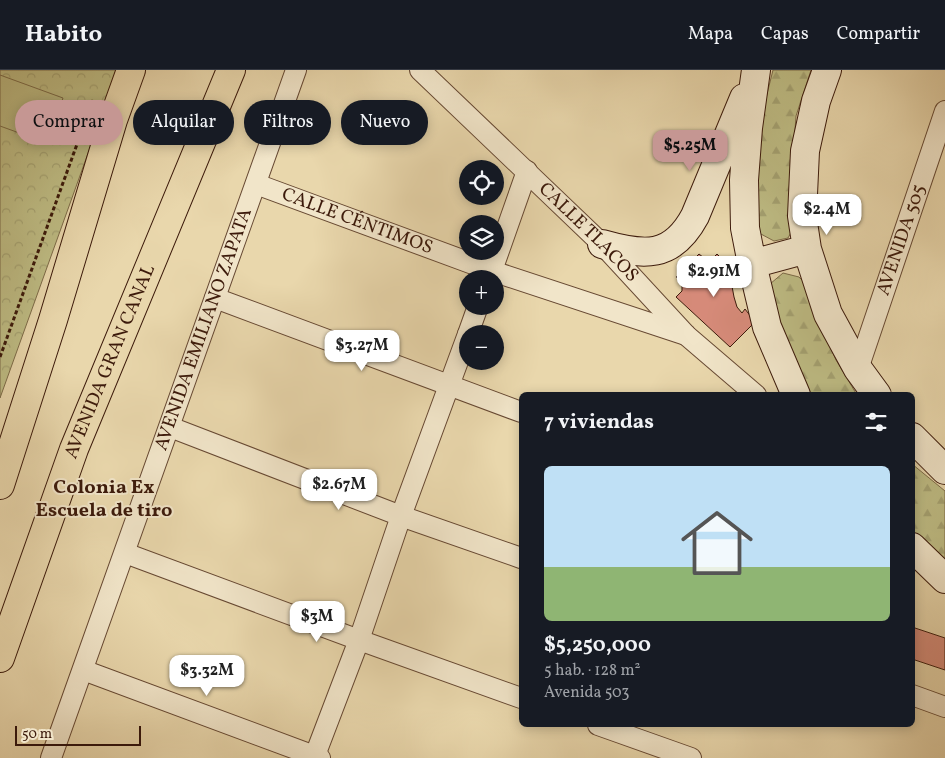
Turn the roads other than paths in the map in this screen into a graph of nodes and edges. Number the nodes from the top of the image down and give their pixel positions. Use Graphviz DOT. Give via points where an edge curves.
graph roads {
  1 [pos="131,70"];
  2 [pos="231,70"];
  3 [pos="296,70"];
  4 [pos="420,70"];
  5 [pos="827,70"];
  6 [pos="756,72"];
  7 [pos="945,111"];
  8 [pos="527,171"];
  9 [pos="256,184"];
  10 [pos="602,244"];
  11 [pos="807,249"];
  12 [pos="752,264"];
  13 [pos="477,270"];
  14 [pos="492,270"];
  15 [pos="504,279"];
  16 [pos="215,298"];
  17 [pos="686,335"];
  18 [pos="459,357"];
  19 [pos="858,369"];
  20 [pos="448,385"];
  21 [pos="752,392"];
  22 [pos="795,392"];
  23 [pos="874,392"];
  24 [pos="519,411"];
  25 [pos="170,427"];
  26 [pos="915,440"];
  27 [pos="945,470"];
  28 [pos="0,485"];
  29 [pos="401,516"];
  30 [pos="915,551"];
  31 [pos="125,553"];
  32 [pos="519,557"];
  33 [pos="945,579"];
  34 [pos="359,640"];
  35 [pos="0,658"];
  36 [pos="83,670"];
  37 [pos="915,696"];
  38 [pos="519,697"];
  39 [pos="945,707"];
  40 [pos="604,727"];
  41 [pos="316,757"];
  42 [pos="51,758"];
  43 [pos="691,758"];
  1 -- 28 [label="main road"];
  2 -- 35 [label="main road, AVENIDA GRAN CANAL" via="74,449"];
  3 -- 9 [label="street, AVENIDA EMILIANO ZAPATA"];
  4 -- 8 [label="street, CALLE TLACOS"];
  5 -- 11 [label="street" via="804,152 802,216"];
  6 -- 10 [label="street" via="687,230 677,241 647,253"];
  6 -- 12 [label="street" via="744,180 746,228"];
  7 -- 19 [label="street, AVENIDA 505"];
  8 -- 10 [label="street, CALLE TLACOS"];
  8 -- 14 [label="street"];
  9 -- 13 [label="street, CALLE CÉNTIMOS"];
  9 -- 16 [label="street, AVENIDA EMILIANO ZAPATA"];
  10 -- 17 [label="street, CALLE TLACOS"];
  11 -- 12 [label="street"];
  11 -- 19 [label="street" via="828,314"];
  12 -- 22 [label="street" via="767,327"];
  15 -- 17 [label="street, CALLE CÉNTIMOS"];
  16 -- 20 [label="street"];
  16 -- 25 [label="street, AVENIDA EMILIANO ZAPATA"];
  17 -- 21 [label="street, CALLE TLACOS"];
  18 -- 20 [label="street"];
  19 -- 23 [label="street"];
  20 -- 24 [label="street"];
  20 -- 29 [label="street"];
  25 -- 29 [label="street"];
  25 -- 31 [label="street, AVENIDA EMILIANO ZAPATA"];
  26 -- 27 [label="street"];
  29 -- 32 [label="street"];
  29 -- 34 [label="street"];
  30 -- 33 [label="street"];
  31 -- 34 [label="street"];
  31 -- 36 [label="street, AVENIDA EMILIANO ZAPATA"];
  34 -- 38 [label="street"];
  34 -- 41 [label="street"];
  36 -- 41 [label="street"];
  36 -- 42 [label="street, AVENIDA EMILIANO ZAPATA"];
  37 -- 39 [label="street"];
  40 -- 43 [label="street"];
}
